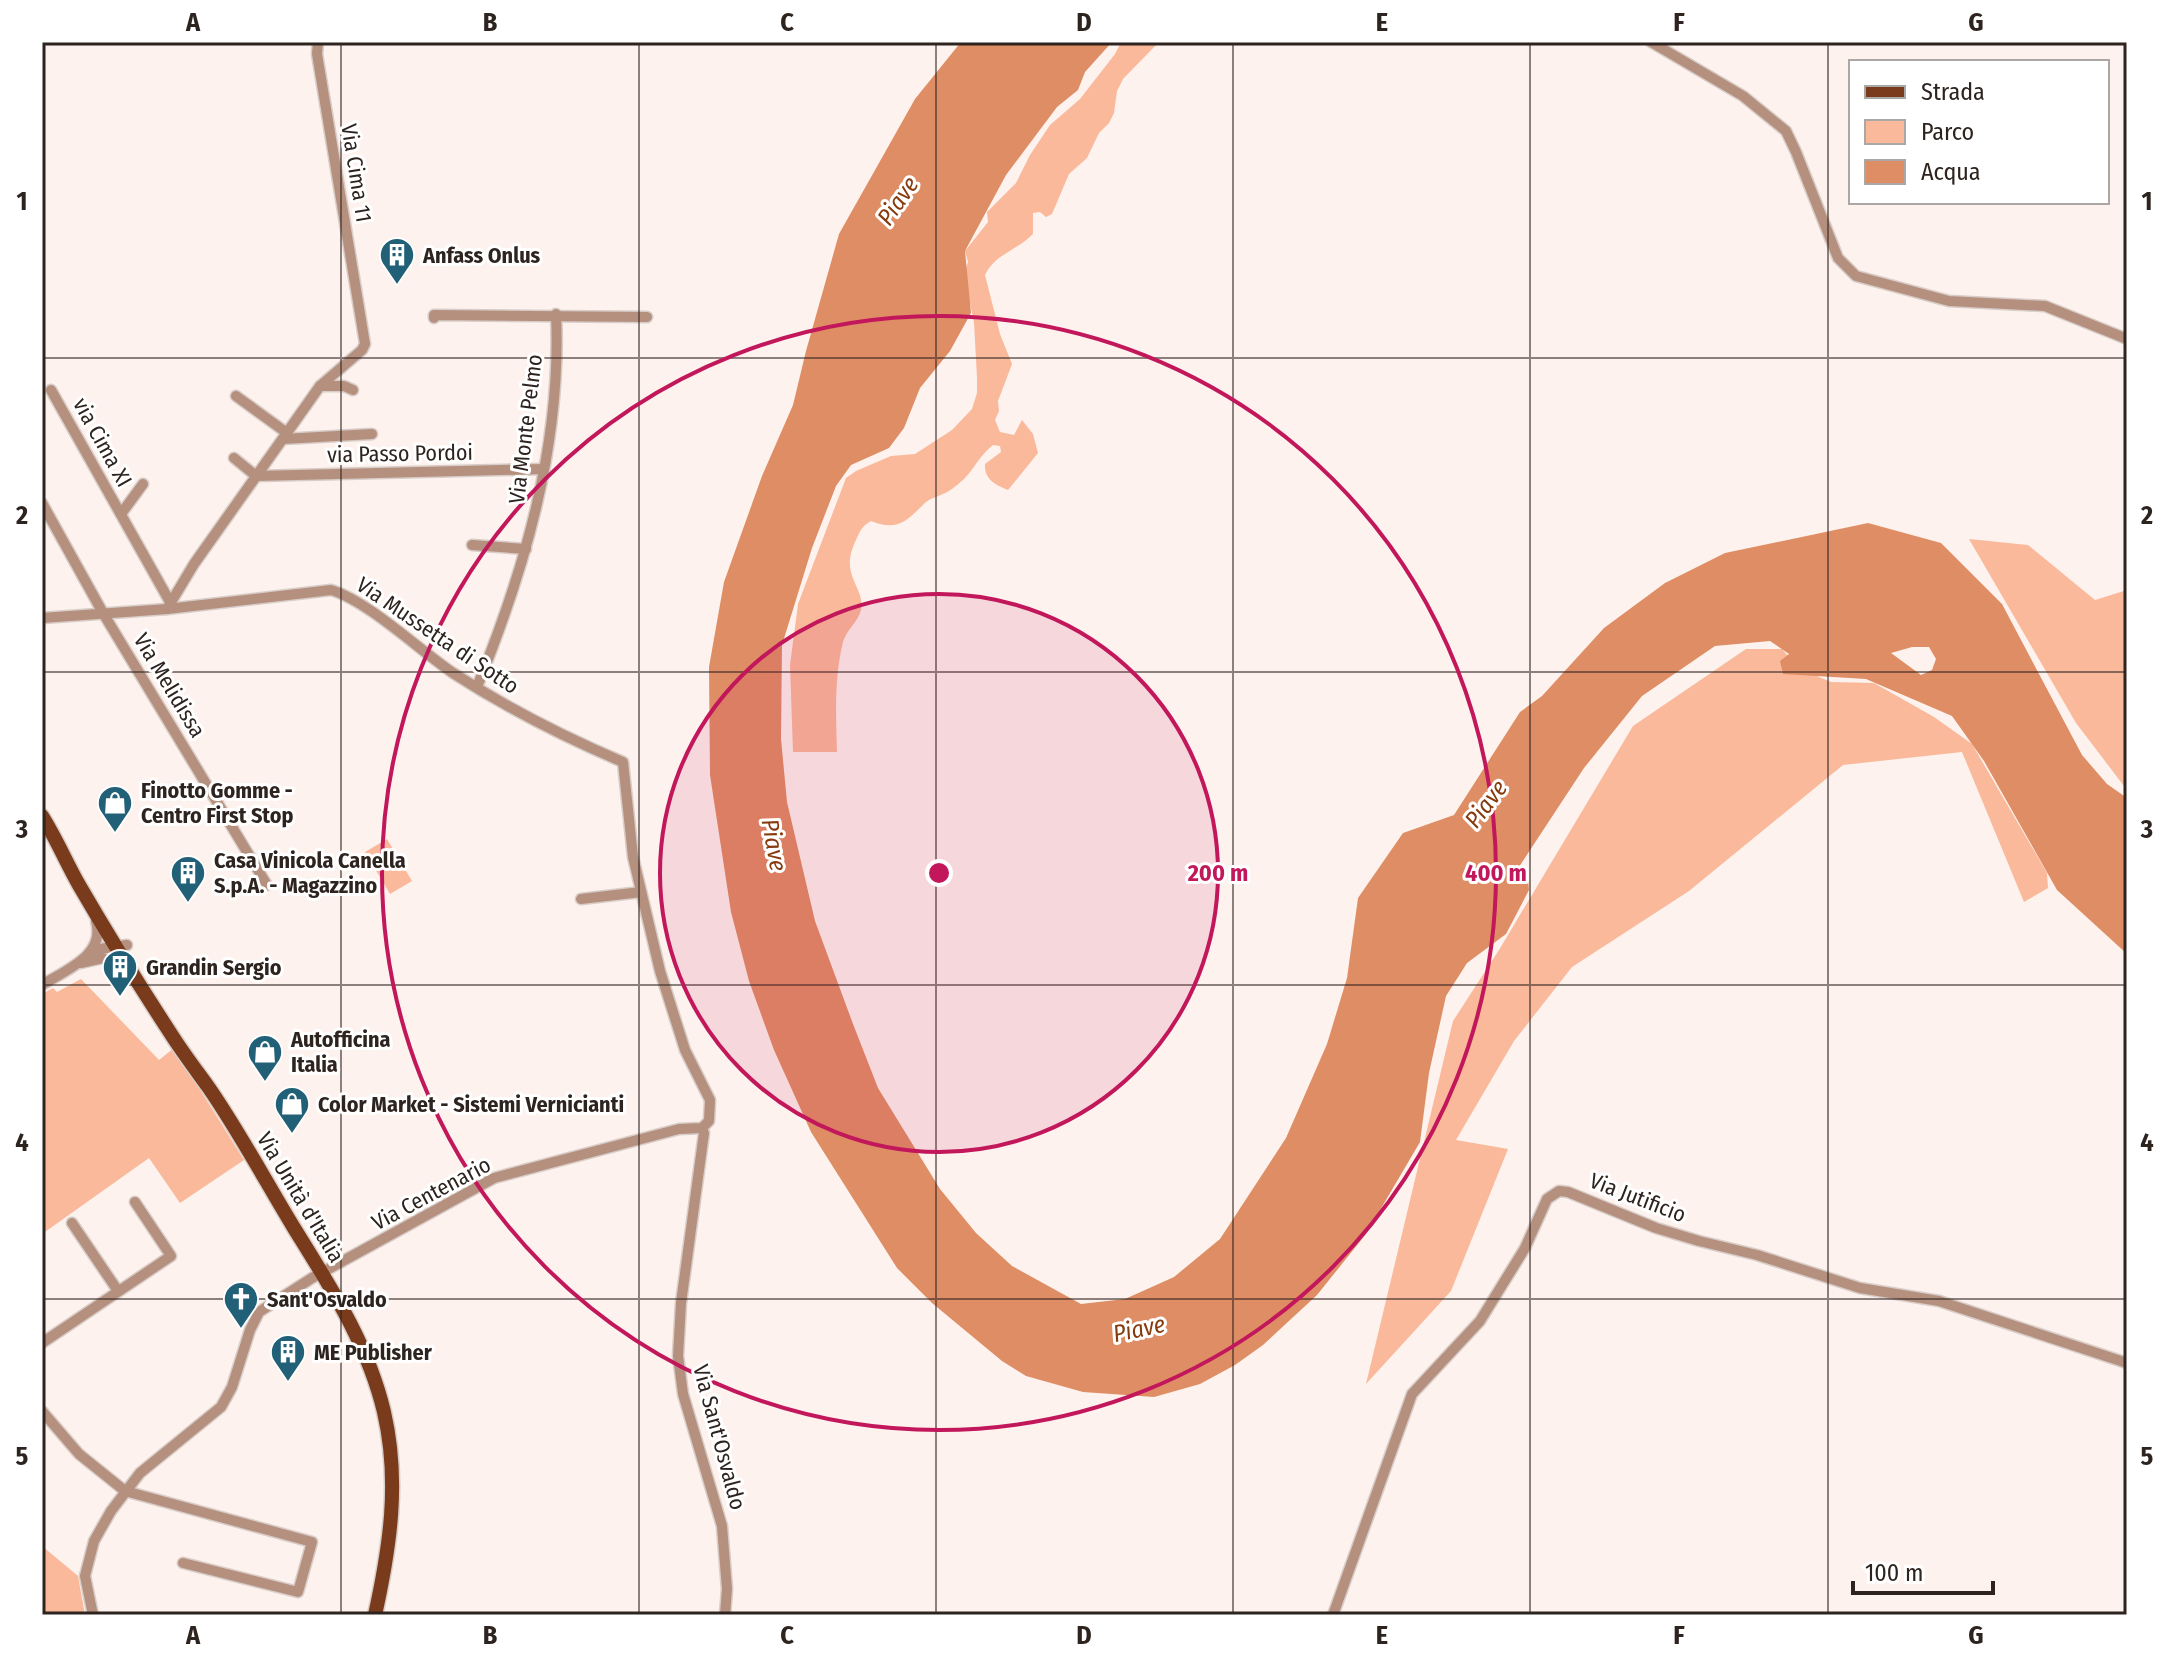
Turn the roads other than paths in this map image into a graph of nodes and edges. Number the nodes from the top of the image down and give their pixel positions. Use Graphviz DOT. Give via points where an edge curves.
graph roads {
  1 [pos="318,42"];
  2 [pos="1651,42"];
  3 [pos="556,314"];
  4 [pos="647,317"];
  5 [pos="434,318"];
  6 [pos="2127,339"];
  7 [pos="320,386"];
  8 [pos="51,390"];
  9 [pos="353,390"];
  10 [pos="236,396"];
  11 [pos="372,434"];
  12 [pos="285,436"];
  13 [pos="234,458"];
  14 [pos="544,469"];
  15 [pos="256,476"];
  16 [pos="143,484"];
  17 [pos="42,503"];
  18 [pos="121,514"];
  19 [pos="472,545"];
  20 [pos="526,549"];
  21 [pos="169,606"];
  22 [pos="103,613"];
  23 [pos="42,618"];
  24 [pos="477,687"];
  25 [pos="42,816"];
  26 [pos="60,845"];
  27 [pos="267,885"];
  28 [pos="80,887"];
  29 [pos="641,892"];
  30 [pos="581,899"];
  31 [pos="120,945"];
  32 [pos="93,950"];
  33 [pos="103,958"];
  34 [pos="79,963"];
  35 [pos="136,977"];
  36 [pos="42,985"];
  37 [pos="207,1085"];
  38 [pos="705,1124"];
  39 [pos="135,1202"];
  40 [pos="72,1223"];
  41 [pos="322,1273"];
  42 [pos="118,1291"];
  43 [pos="42,1343"];
  44 [pos="2127,1363"];
  45 [pos="42,1411"];
  46 [pos="125,1491"];
  47 [pos="183,1563"];
  48 [pos="93,1615"];
  49 [pos="375,1615"];
  50 [pos="725,1615"];
  51 [pos="1333,1615"];
  1 -- 7 [label="street, Via Cima 11" via="365,344"];
  2 -- 6 [label="street" via="1743,96 1786,131 1838,258 1856,276 1949,301 2045,306"];
  3 -- 4 [label="street"];
  3 -- 5 [label="street"];
  3 -- 14 [label="street, Via Monte Pelmo"];
  7 -- 9 [label="street"];
  7 -- 12 [label="street, Via Cima 11"];
  8 -- 18 [label="street, via Cima XI"];
  10 -- 12 [label="street"];
  11 -- 12 [label="street"];
  12 -- 15 [label="street, Via Cima 11"];
  13 -- 15 [label="street"];
  14 -- 15 [label="street, via Passo Pordoi"];
  14 -- 20 [label="street, Via Monte Pelmo"];
  15 -- 21 [label="street, Via Cima 11"];
  16 -- 18 [label="street, via Cima XI"];
  17 -- 22 [label="street, Via Melidissa"];
  18 -- 21 [label="street, via Cima XI"];
  19 -- 20 [label="street"];
  20 -- 24 [label="street, Via Monte Pelmo"];
  21 -- 22 [label="street, Via Mussetta di Sotto"];
  21 -- 24 [label="street, Via Mussetta di Sotto" via="340,592"];
  22 -- 23 [label="street, Via Mussetta di Sotto"];
  22 -- 27 [label="street, Via Melidissa"];
  24 -- 29 [label="street, Via Mussetta di Sotto" via="540,725 623,762"];
  25 -- 26 [label="main road, Via Unità d'Italia"];
  26 -- 28 [label="main road, Via Unità d'Italia"];
  26 -- 31 [label="main road, Via Unità d'Italia"];
  28 -- 31 [label="main road, Via Unità d'Italia"];
  28 -- 32 [label="street" via="97,924"];
  29 -- 30 [label="street"];
  29 -- 38 [label="street, Via Mussetta di Sotto" via="685,1050 710,1100"];
  31 -- 32 [label="street"];
  31 -- 33 [label="street"];
  31 -- 35 [label="main road, Via Unità d'Italia"];
  31 -- 37 [label="main road, Via Unità d'Italia"];
  32 -- 34 [label="street"];
  33 -- 34 [label="street"];
  33 -- 35 [label="street"];
  34 -- 36 [label="street"];
  35 -- 37 [label="main road, Via Unità d'Italia"];
  37 -- 41 [label="main road, Via Unità d'Italia"];
  38 -- 41 [label="street, Via Centenario" via="494,1178"];
  38 -- 50 [label="street, Via Sant'Osvaldo" via="678,1356 683,1394 722,1526"];
  39 -- 42 [label="street" via="171,1256"];
  40 -- 42 [label="street"];
  41 -- 46 [label="street, Via Centenario" via="259,1312 221,1407 153,1461"];
  41 -- 49 [label="main road, Via Unità d'Italia" via="367,1360 389,1441 392,1512"];
  42 -- 43 [label="street"];
  44 -- 51 [label="street, Via Jutificio" via="1939,1301 1860,1288 1699,1241 1559,1191 1547,1199 1525,1248 1480,1321 1412,1394"];
  45 -- 46 [label="street" via="79,1454"];
  46 -- 47 [label="street" via="312,1542 298,1592"];
  46 -- 48 [label="street, Via Centenario" via="87,1561"];
}
